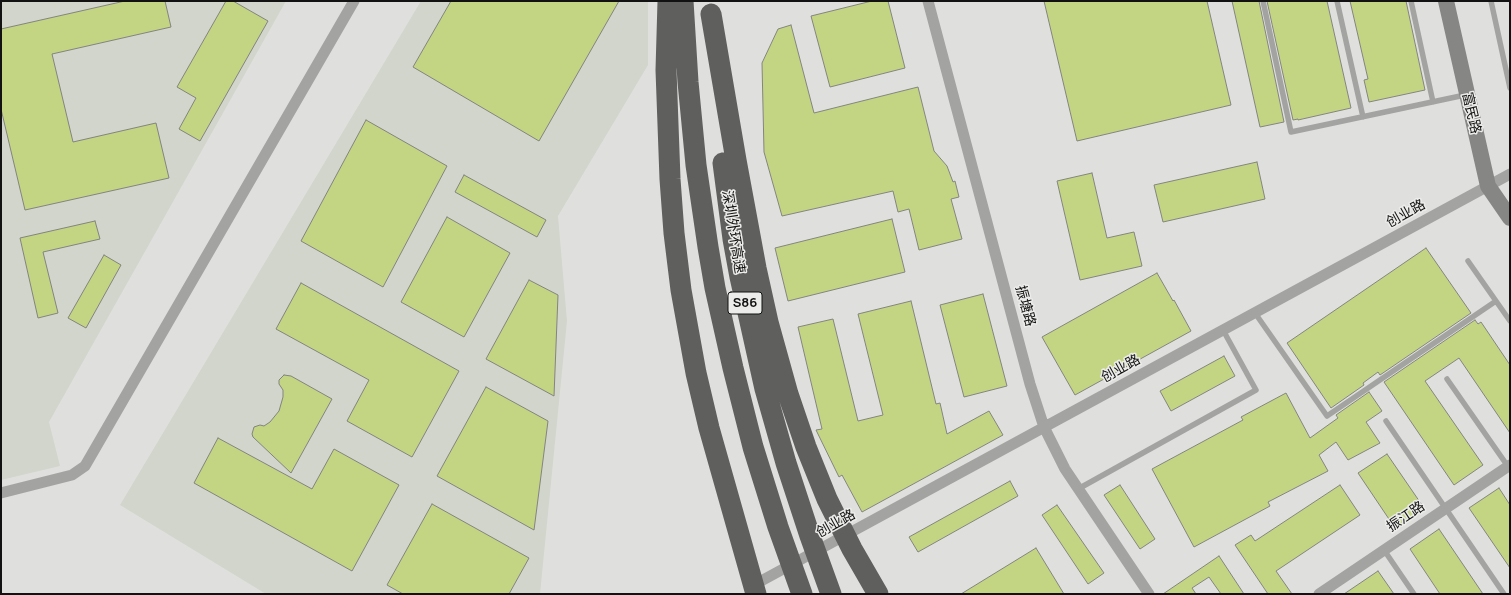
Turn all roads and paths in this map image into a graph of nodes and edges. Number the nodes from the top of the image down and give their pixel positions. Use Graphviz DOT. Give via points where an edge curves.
graph roads {
  1 [pos="354,1"];
  2 [pos="668,1"];
  3 [pos="683,1"];
  4 [pos="928,1"];
  5 [pos="1263,1"];
  6 [pos="1337,1"];
  7 [pos="1411,1"];
  8 [pos="1446,1"];
  9 [pos="1491,1"];
  10 [pos="711,7"];
  11 [pos="1510,88"];
  12 [pos="1467,95"];
  13 [pos="1433,102"];
  14 [pos="1363,117"];
  15 [pos="1510,174"];
  16 [pos="1488,186"];
  17 [pos="1510,218"];
  18 [pos="1468,261"];
  19 [pos="1496,301"];
  20 [pos="1255,313"];
  21 [pos="1510,321"];
  22 [pos="1223,330"];
  23 [pos="1447,379"];
  24 [pos="1386,421"];
  25 [pos="1044,427"];
  26 [pos="1509,467"];
  27 [pos="1078,489"];
  28 [pos="1,493"];
  29 [pos="1446,508"];
  30 [pos="1384,550"];
  31 [pos="751,592"];
  32 [pos="1324,593"];
  33 [pos="802,594"];
  34 [pos="831,594"];
  35 [pos="878,594"];
  36 [pos="1149,594"];
  37 [pos="1414,594"];
  38 [pos="1504,594"];
  1 -- 28 [label="street" via="85,466 72,475"];
  2 -- 31 [label="highway, bridge" via="666,70 670,179 681,290 696,373"];
  3 -- 33 [label="highway, 深圳外环高速 / S86, bridge" via="688,82 702,213 715,288 750,434 778,527"];
  4 -- 25 [label="street, 振塘路" via="1028,376"];
  5 -- 14 [label="lane" via="1291,132"];
  6 -- 14 [label="lane"];
  7 -- 13 [label="lane"];
  8 -- 12 [label="street, 富民路"];
  9 -- 11 [label="lane"];
  10 -- 34 [label="highway, 深圳外环高速 / S86, bridge" via="723,165 746,307 786,463"];
  10 -- 35 [label="highway, bridge" via="756,268 788,394 827,499"];
  12 -- 13 [label="lane"];
  12 -- 16 [label="street, 富民路"];
  13 -- 14 [label="lane"];
  15 -- 16 [label="street, 创业路"];
  16 -- 17 [label="street, 富民路"];
  16 -- 20 [label="street, 创业路"];
  18 -- 19 [label="lane"];
  19 -- 20 [label="lane" via="1327,416"];
  19 -- 21 [label="lane"];
  20 -- 22 [label="street, 创业路"];
  22 -- 25 [label="street, 创业路"];
  22 -- 27 [label="lane" via="1256,390"];
  23 -- 26 [label="lane"];
  24 -- 29 [label="lane"];
  25 -- 27 [label="street, 振塘路"];
  25 -- 31 [label="street, 创业路"];
  26 -- 29 [label="street, 振江路"];
  27 -- 36 [label="street, 振塘路"];
  29 -- 30 [label="street, 振江路"];
  29 -- 38 [label="lane"];
  30 -- 32 [label="street, 振江路"];
  30 -- 37 [label="lane"];
}
